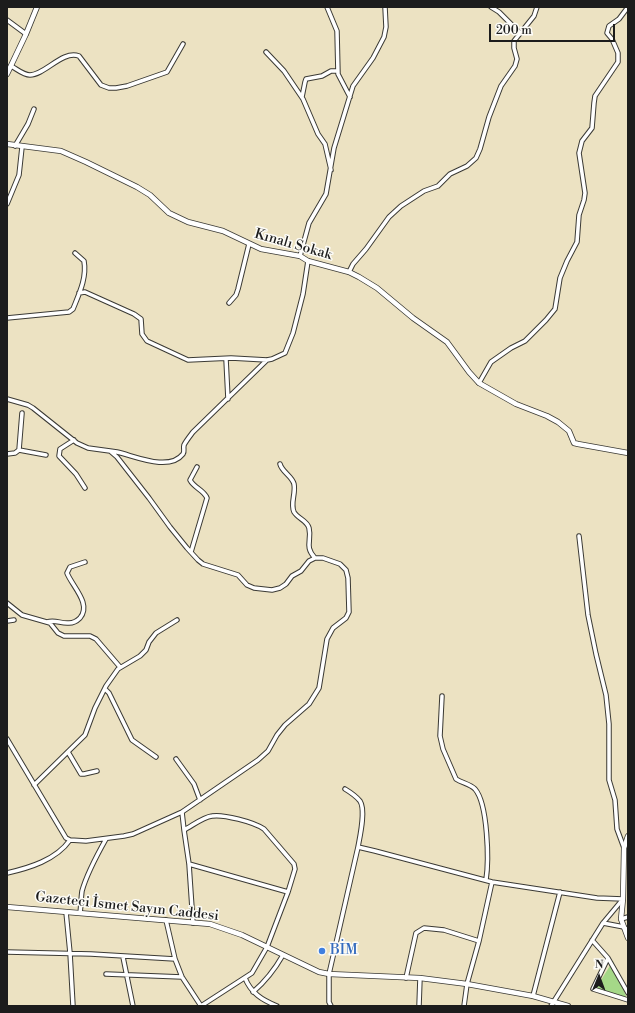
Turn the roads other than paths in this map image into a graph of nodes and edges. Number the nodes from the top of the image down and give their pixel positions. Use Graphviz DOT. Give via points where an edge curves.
graph roads {
  1 [pos="37,7"];
  2 [pos="327,7"];
  3 [pos="385,7"];
  4 [pos="491,7"];
  5 [pos="538,7"];
  6 [pos="628,7"];
  7 [pos="7,20"];
  8 [pos="520,33"];
  9 [pos="26,34"];
  10 [pos="183,44"];
  11 [pos="266,52"];
  12 [pos="11,66"];
  13 [pos="338,71"];
  14 [pos="7,74"];
  15 [pos="302,97"];
  16 [pos="350,98"];
  17 [pos="34,109"];
  18 [pos="7,144"];
  19 [pos="15,146"];
  20 [pos="22,147"];
  21 [pos="331,170"];
  22 [pos="7,204"];
  23 [pos="249,244"];
  24 [pos="75,253"];
  25 [pos="300,256"];
  26 [pos="308,261"];
  27 [pos="349,272"];
  28 [pos="79,292"];
  29 [pos="229,303"];
  30 [pos="7,318"];
  31 [pos="226,359"];
  32 [pos="267,360"];
  33 [pos="479,382"];
  34 [pos="7,399"];
  35 [pos="228,399"];
  36 [pos="22,413"];
  37 [pos="74,440"];
  38 [pos="19,450"];
  39 [pos="110,451"];
  40 [pos="628,453"];
  41 [pos="7,454"];
  42 [pos="46,455"];
  43 [pos="280,464"];
  44 [pos="197,467"];
  45 [pos="85,488"];
  46 [pos="579,536"];
  47 [pos="191,552"];
  48 [pos="315,558"];
  49 [pos="86,562"];
  50 [pos="7,603"];
  51 [pos="14,620"];
  52 [pos="178,620"];
  53 [pos="7,621"];
  54 [pos="47,622"];
  55 [pos="120,667"];
  56 [pos="105,689"];
  57 [pos="442,696"];
  58 [pos="7,740"];
  59 [pos="68,752"];
  60 [pos="156,756"];
  61 [pos="176,759"];
  62 [pos="97,771"];
  63 [pos="34,785"];
  64 [pos="345,789"];
  65 [pos="200,800"];
  66 [pos="182,812"];
  67 [pos="184,830"];
  68 [pos="628,836"];
  69 [pos="106,839"];
  70 [pos="70,840"];
  71 [pos="358,848"];
  72 [pos="624,848"];
  73 [pos="189,864"];
  74 [pos="7,873"];
  75 [pos="486,880"];
  76 [pos="492,882"];
  77 [pos="288,892"];
  78 [pos="560,892"];
  79 [pos="623,899"];
  80 [pos="7,907"];
  81 [pos="66,912"];
  82 [pos="80,913"];
  83 [pos="628,917"];
  84 [pos="621,919"];
  85 [pos="166,920"];
  86 [pos="603,922"];
  87 [pos="193,923"];
  88 [pos="624,927"];
  89 [pos="628,931"];
  90 [pos="628,938"];
  91 [pos="592,940"];
  92 [pos="479,941"];
  93 [pos="267,947"];
  94 [pos="7,952"];
  95 [pos="70,953"];
  96 [pos="283,955"];
  97 [pos="123,957"];
  98 [pos="608,958"];
  99 [pos="175,960"];
  100 [pos="106,974"];
  101 [pos="329,974"];
  102 [pos="126,976"];
  103 [pos="182,977"];
  104 [pos="244,978"];
  105 [pos="406,978"];
  106 [pos="420,978"];
  107 [pos="466,984"];
  108 [pos="253,992"];
  109 [pos="628,993"];
  110 [pos="533,996"];
  111 [pos="628,1000"];
  112 [pos="552,1004"];
  113 [pos="73,1006"];
  114 [pos="133,1006"];
  115 [pos="201,1006"];
  116 [pos="277,1006"];
  117 [pos="331,1006"];
  118 [pos="419,1006"];
  119 [pos="464,1006"];
  120 [pos="568,1006"];
  1 -- 9 [label="street"];
  2 -- 13 [label="street" via="337,31"];
  3 -- 16 [label="street" via="384,37 353,86"];
  4 -- 8 [label="street"];
  5 -- 8 [label="street"];
  6 -- 33 [label="street" via="619,19 609,26 607,33 618,53 618,62 595,96 592,128 582,141 579,153 584,200 579,214 577,242 560,278 555,309 525,341 492,362"];
  7 -- 9 [label="street"];
  8 -- 27 [label="street" via="514,45 517,59 515,66 501,86 476,158 467,166 450,174 438,186 424,191 401,206 389,217"];
  9 -- 12 [label="street"];
  10 -- 12 [label="street" via="167,72 116,88 101,85 75,54 35,74 24,74"];
  11 -- 15 [label="street"];
  12 -- 14 [label="street"];
  13 -- 15 [label="street" via="306,79"];
  13 -- 16 [label="street"];
  15 -- 21 [label="street" via="325,144"];
  16 -- 21 [label="street" via="334,148"];
  17 -- 19 [label="street"];
  18 -- 19 [label="street, Kınalı Sokak"];
  19 -- 20 [label="street, Kınalı Sokak"];
  20 -- 22 [label="street" via="20,175"];
  20 -- 23 [label="street, Kınalı Sokak" via="61,151 79,158 145,192 173,215 194,224 223,231"];
  21 -- 25 [label="street" via="326,194 309,223"];
  23 -- 25 [label="street, Kınalı Sokak" via="260,249"];
  23 -- 29 [label="street" via="236,295"];
  24 -- 28 [label="street" via="85,265 85,276"];
  25 -- 26 [label="street, Kınalı Sokak"];
  26 -- 27 [label="street, Kınalı Sokak"];
  26 -- 32 [label="street" via="303,294 285,353"];
  27 -- 33 [label="street, Kınalı Sokak" via="377,288 447,342"];
  28 -- 30 [label="street" via="73,309 69,312"];
  28 -- 31 [label="street" via="85,292 134,314 141,319 142,334 147,341 184,359"];
  31 -- 32 [label="street"];
  31 -- 35 [label="street"];
  32 -- 35 [label="street"];
  33 -- 40 [label="street, Kınalı Sokak" via="516,404 558,422 569,431 574,442 578,444"];
  34 -- 37 [label="street" via="28,404"];
  35 -- 39 [label="street" via="193,432 184,445 183,454 173,461 160,463"];
  36 -- 38 [label="street"];
  37 -- 39 [label="street" via="88,448"];
  37 -- 45 [label="street" via="60,449 59,456"];
  38 -- 41 [label="street"];
  38 -- 42 [label="street"];
  39 -- 47 [label="street"];
  43 -- 48 [label="street" via="294,485 292,506 295,514 305,521 309,528 309,549"];
  44 -- 47 [label="street" via="190,480 207,498"];
  46 -- 72 [label="street" via="588,615 606,696 609,780 615,800 617,829"];
  47 -- 48 [label="street" via="203,564 238,575 247,585 272,590 286,584"];
  48 -- 65 [label="street" via="340,564 346,570 350,599 346,618 333,628 327,639 319,688 309,704 285,725 268,751"];
  49 -- 54 [label="street" via="70,567 67,573 83,603 82,614 70,623 52,620"];
  50 -- 54 [label="street" via="22,615"];
  51 -- 53 [label="street"];
  52 -- 55 [label="street" via="156,633 140,656"];
  54 -- 55 [label="street" via="64,636 96,639"];
  55 -- 56 [label="street"];
  56 -- 59 [label="street" via="85,735"];
  56 -- 60 [label="street" via="132,740"];
  57 -- 75 [label="street" via="440,736 443,749 456,780 473,788 480,798 488,858"];
  58 -- 63 [label="street"];
  59 -- 62 [label="street" via="81,774"];
  59 -- 63 [label="street"];
  61 -- 65 [label="street" via="194,784"];
  63 -- 70 [label="street" via="66,838"];
  64 -- 71 [label="street" via="361,804"];
  65 -- 66 [label="street"];
  66 -- 67 [label="street"];
  66 -- 69 [label="street" via="133,834"];
  67 -- 73 [label="street"];
  67 -- 77 [label="street" via="211,816 258,825 294,864 295,869"];
  68 -- 72 [label="street"];
  69 -- 70 [label="street"];
  69 -- 82 [label="street" via="85,884"];
  70 -- 74 [label="street" via="48,858 29,868"];
  71 -- 75 [label="street"];
  71 -- 101 [label="street"];
  72 -- 79 [label="street"];
  73 -- 77 [label="street"];
  73 -- 87 [label="street"];
  75 -- 76 [label="street"];
  76 -- 78 [label="street"];
  76 -- 92 [label="street"];
  77 -- 93 [label="street"];
  78 -- 79 [label="street"];
  78 -- 110 [label="street"];
  79 -- 84 [label="street"];
  79 -- 86 [label="street"];
  80 -- 81 [label="street, Gazeteci İsmet Sayın Caddesi"];
  81 -- 82 [label="street, Gazeteci İsmet Sayın Caddesi"];
  81 -- 95 [label="street"];
  82 -- 85 [label="street, Gazeteci İsmet Sayın Caddesi"];
  83 -- 84 [label="street"];
  84 -- 88 [label="street"];
  85 -- 87 [label="street, Gazeteci İsmet Sayın Caddesi"];
  85 -- 99 [label="street"];
  86 -- 88 [label="street"];
  86 -- 91 [label="street"];
  87 -- 93 [label="street, Gazeteci İsmet Sayın Caddesi" via="210,924 231,930"];
  88 -- 89 [label="street"];
  88 -- 90 [label="street"];
  91 -- 98 [label="street"];
  91 -- 112 [label="street"];
  92 -- 105 [label="street" via="444,930 424,928 416,933"];
  92 -- 107 [label="street"];
  93 -- 96 [label="street, Gazeteci İsmet Sayın Caddesi"];
  93 -- 104 [label="street" via="252,973"];
  94 -- 95 [label="street"];
  95 -- 97 [label="street"];
  95 -- 113 [label="street"];
  96 -- 101 [label="street, Gazeteci İsmet Sayın Caddesi" via="313,970"];
  96 -- 108 [label="street" via="263,984"];
  97 -- 99 [label="street"];
  97 -- 102 [label="street"];
  98 -- 109 [label="street"];
  98 -- 111 [label="street" via="593,989"];
  99 -- 103 [label="street"];
  100 -- 102 [label="street"];
  101 -- 105 [label="street, Gazeteci İsmet Sayın Caddesi"];
  101 -- 117 [label="street"];
  102 -- 103 [label="street"];
  102 -- 114 [label="street"];
  103 -- 115 [label="street"];
  104 -- 108 [label="street"];
  104 -- 115 [label="street"];
  105 -- 106 [label="street, Gazeteci İsmet Sayın Caddesi"];
  106 -- 107 [label="street, Gazeteci İsmet Sayın Caddesi"];
  106 -- 118 [label="street"];
  107 -- 110 [label="street, Gazeteci İsmet Sayın Caddesi"];
  107 -- 119 [label="street"];
  108 -- 116 [label="street" via="259,998"];
  110 -- 112 [label="street, Gazeteci İsmet Sayın Caddesi"];
  112 -- 120 [label="street, Gazeteci İsmet Sayın Caddesi"];
}
